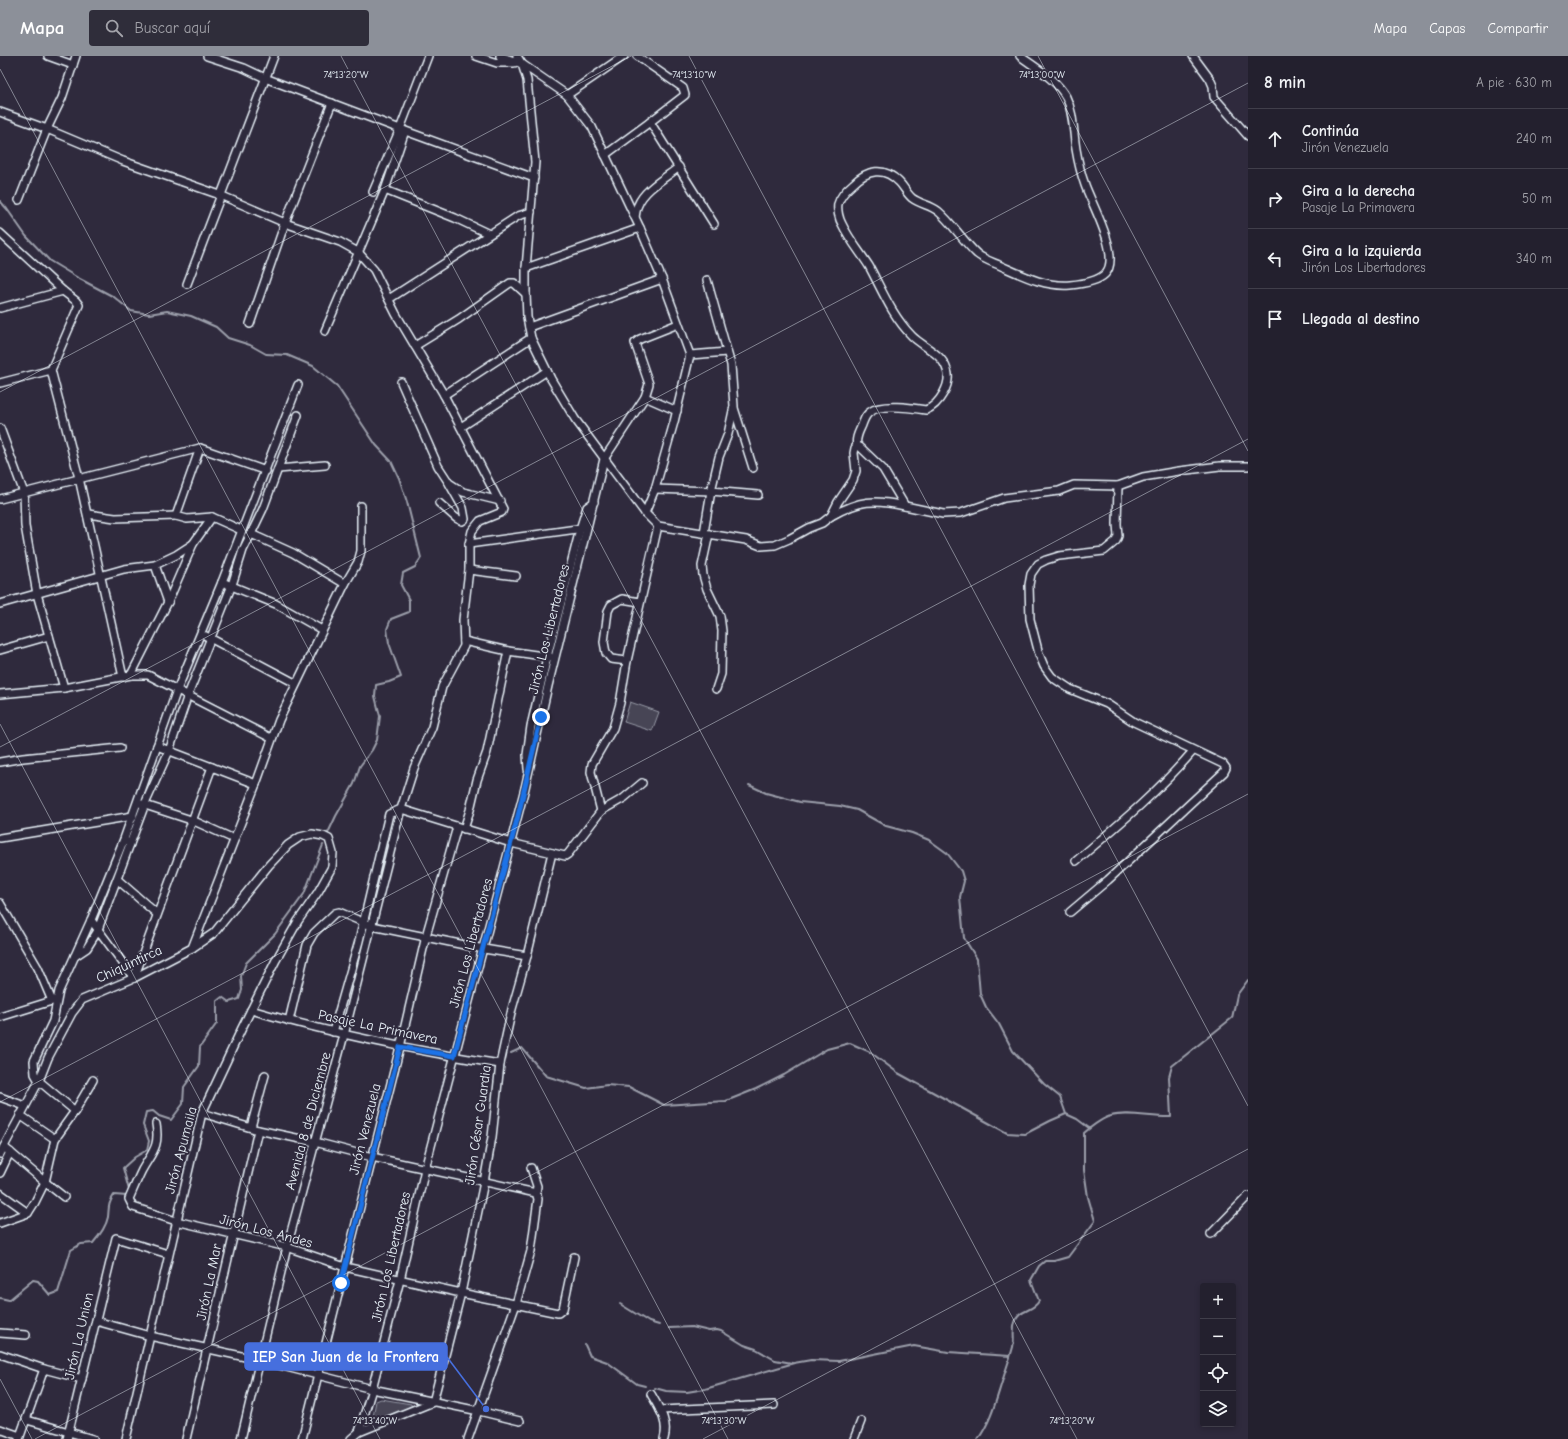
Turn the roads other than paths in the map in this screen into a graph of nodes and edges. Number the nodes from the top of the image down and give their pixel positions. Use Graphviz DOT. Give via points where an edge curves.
graph roads {
  1 [pos="48,56"];
  2 [pos="76,56"];
  3 [pos="207,56"];
  4 [pos="274,56"];
  5 [pos="428,56"];
  6 [pos="476,56"];
  7 [pos="500,56"];
  8 [pos="516,56"];
  9 [pos="624,56"];
  10 [pos="637,56"];
  11 [pos="1020,56"];
  12 [pos="1193,56"];
  13 [pos="219,58"];
  14 [pos="522,64"];
  15 [pos="73,65"];
  16 [pos="265,78"];
  17 [pos="567,95"];
  18 [pos="332,103"];
  19 [pos="0,112"];
  20 [pos="650,122"];
  21 [pos="47,129"];
  22 [pos="402,130"];
  23 [pos="1248,136"];
  24 [pos="605,155"];
  25 [pos="679,167"];
  26 [pos="534,178"];
  27 [pos="385,190"];
  28 [pos="372,192"];
  29 [pos="220,195"];
  30 [pos="19,200"];
  31 [pos="531,212"];
  32 [pos="635,217"];
  33 [pos="285,223"];
  34 [pos="714,224"];
  35 [pos="640,228"];
  36 [pos="0,233"];
  37 [pos="489,234"];
  38 [pos="358,252"];
  39 [pos="526,268"];
  40 [pos="662,280"];
  41 [pos="707,280"];
  42 [pos="187,284"];
  43 [pos="63,291"];
  44 [pos="526,294"];
  45 [pos="388,299"];
  46 [pos="0,308"];
  47 [pos="250,324"];
  48 [pos="678,324"];
  49 [pos="529,327"];
  50 [pos="325,331"];
  51 [pos="532,338"];
  52 [pos="415,346"];
  53 [pos="727,352"];
  54 [pos="690,355"];
  55 [pos="51,370"];
  56 [pos="547,371"];
  57 [pos="401,382"];
  58 [pos="0,383"];
  59 [pos="298,385"];
  60 [pos="444,395"];
  61 [pos="645,397"];
  62 [pos="734,406"];
  63 [pos="677,411"];
  64 [pos="298,415"];
  65 [pos="461,427"];
  66 [pos="0,428"];
  67 [pos="857,446"];
  68 [pos="200,448"];
  69 [pos="604,459"];
  70 [pos="325,466"];
  71 [pos="1248,466"];
  72 [pos="753,468"];
  73 [pos="278,469"];
  74 [pos="266,471"];
  75 [pos="80,478"];
  76 [pos="448,483"];
  77 [pos="1118,486"];
  78 [pos="655,489"];
  79 [pos="711,491"];
  80 [pos="24,493"];
  81 [pos="758,495"];
  82 [pos="0,499"];
  83 [pos="500,501"];
  84 [pos="439,503"];
  85 [pos="361,506"];
  86 [pos="905,506"];
  87 [pos="646,512"];
  88 [pos="88,514"];
  89 [pos="176,516"];
  90 [pos="831,516"];
  91 [pos="212,517"];
  92 [pos="658,526"];
  93 [pos="584,528"];
  94 [pos="242,530"];
  95 [pos="251,534"];
  96 [pos="707,534"];
  97 [pos="237,541"];
  98 [pos="194,544"];
  99 [pos="469,544"];
  100 [pos="155,565"];
  101 [pos="469,570"];
  102 [pos="101,575"];
  103 [pos="516,576"];
  104 [pos="222,582"];
  105 [pos="345,584"];
  106 [pos="232,585"];
  107 [pos="37,594"];
  108 [pos="168,602"];
  109 [pos="640,602"];
  110 [pos="0,604"];
  111 [pos="322,630"];
  112 [pos="201,633"];
  113 [pos="49,636"];
  114 [pos="210,638"];
  115 [pos="464,641"];
  116 [pos="0,650"];
  117 [pos="508,651"];
  118 [pos="547,656"];
  119 [pos="555,658"];
  120 [pos="627,661"];
  121 [pos="127,676"];
  122 [pos="295,683"];
  123 [pos="64,688"];
  124 [pos="716,689"];
  125 [pos="177,690"];
  126 [pos="0,694"];
  127 [pos="188,695"];
  128 [pos="271,738"];
  129 [pos="157,746"];
  130 [pos="120,748"];
  131 [pos="169,750"];
  132 [pos="1193,751"];
  133 [pos="0,762"];
  134 [pos="212,767"];
  135 [pos="528,777"];
  136 [pos="642,783"];
  137 [pos="256,784"];
  138 [pos="141,803"];
  139 [pos="400,809"];
  140 [pos="601,811"];
  141 [pos="133,816"];
  142 [pos="194,820"];
  143 [pos="460,828"];
  144 [pos="312,834"];
  145 [pos="0,838"];
  146 [pos="124,839"];
  147 [pos="234,839"];
  148 [pos="511,843"];
  149 [pos="130,844"];
  150 [pos="552,853"];
  151 [pos="1076,861"];
  152 [pos="118,880"];
  153 [pos="0,903"];
  154 [pos="1070,912"];
  155 [pos="157,914"];
  156 [pos="91,920"];
  157 [pos="363,922"];
  158 [pos="372,926"];
  159 [pos="98,931"];
  160 [pos="426,936"];
  161 [pos="192,948"];
  162 [pos="484,949"];
  163 [pos="75,956"];
  164 [pos="527,956"];
  165 [pos="134,978"];
  166 [pos="54,1001"];
  167 [pos="251,1010"];
  168 [pos="0,1017"];
  169 [pos="289,1021"];
  170 [pos="333,1032"];
  171 [pos="344,1035"];
  172 [pos="400,1047"];
  173 [pos="454,1056"];
  174 [pos="500,1064"];
  175 [pos="265,1075"];
  176 [pos="94,1080"];
  177 [pos="39,1081"];
  178 [pos="0,1097"];
  179 [pos="25,1106"];
  180 [pos="75,1111"];
  181 [pos="202,1113"];
  182 [pos="20,1115"];
  183 [pos="156,1124"];
  184 [pos="255,1129"];
  185 [pos="56,1139"];
  186 [pos="315,1142"];
  187 [pos="3,1150"];
  188 [pos="372,1157"];
  189 [pos="531,1168"];
  190 [pos="425,1169"];
  191 [pos="0,1174"];
  192 [pos="45,1182"];
  193 [pos="484,1182"];
  194 [pos="0,1193"];
  195 [pos="537,1196"];
  196 [pos="1248,1196"];
  197 [pos="64,1197"];
  198 [pos="28,1213"];
  199 [pos="176,1221"];
  200 [pos="0,1223"];
  201 [pos="1211,1234"];
  202 [pos="233,1235"];
  203 [pos="287,1247"];
  204 [pos="168,1254"];
  205 [pos="574,1257"];
  206 [pos="345,1267"];
  207 [pos="400,1280"];
  208 [pos="461,1293"];
  209 [pos="516,1304"];
  210 [pos="96,1321"];
  211 [pos="0,1333"];
  212 [pos="26,1335"];
  213 [pos="150,1336"];
  214 [pos="208,1349"];
  215 [pos="0,1354"];
  216 [pos="259,1360"];
  217 [pos="44,1369"];
  218 [pos="318,1376"];
  219 [pos="82,1379"];
  220 [pos="372,1389"];
  221 [pos="651,1394"];
  222 [pos="433,1402"];
  223 [pos="774,1405"];
  224 [pos="660,1410"];
  225 [pos="479,1411"];
  226 [pos="26,1420"];
  227 [pos="520,1421"];
  228 [pos="861,1421"];
  229 [pos="0,1429"];
  230 [pos="359,1432"];
  231 [pos="68,1436"];
  232 [pos="20,1438"];
  233 [pos="93,1439"];
  234 [pos="126,1439"];
  235 [pos="186,1439"];
  236 [pos="241,1439"];
  237 [pos="302,1439"];
  238 [pos="351,1439"];
  239 [pos="468,1439"];
  240 [pos="664,1439"];
  241 [pos="854,1439"];
  1 -- 15 [label="street"];
  2 -- 15 [label="street"];
  3 -- 13 [label="street"];
  4 -- 16 [label="street"];
  5 -- 22 [label="street"];
  6 -- 14 [label="street" via="497,63"];
  7 -- 14 [label="street"];
  8 -- 14 [label="street"];
  9 -- 17 [label="street"];
  10 -- 20 [label="street" via="683,88 685,93"];
  11 -- 67 [label="street" via="1051,78 1065,96 1072,114 1080,168 1106,238 1110,266 1107,273 1100,278 1081,284 1047,284 979,255 940,213 910,197 892,176 875,171 858,179 838,204 841,223 868,265 896,318 914,338 938,356 949,375 936,405 930,409 884,407 870,412 864,418 857,436"];
  12 -- 23 [label="street" via="1210,79 1214,97"];
  13 -- 16 [label="street"];
  14 -- 17 [label="street"];
  14 -- 26 [label="street" via="528,92 535,162"];
  15 -- 21 [label="street" via="62,98"];
  16 -- 18 [label="street"];
  16 -- 29 [label="street"];
  17 -- 24 [label="street" via="592,127"];
  18 -- 22 [label="street"];
  18 -- 33 [label="street"];
  19 -- 21 [label="street"];
  20 -- 24 [label="street"];
  20 -- 25 [label="street"];
  21 -- 29 [label="street" via="123,161"];
  21 -- 30 [label="street"];
  22 -- 26 [label="street"];
  22 -- 27 [label="street"];
  22 -- 28 [label="street"];
  24 -- 32 [label="street"];
  25 -- 32 [label="street" via="642,198"];
  25 -- 34 [label="street"];
  26 -- 31 [label="street"];
  27 -- 37 [label="street"];
  27 -- 38 [label="street"];
  29 -- 33 [label="street"];
  29 -- 42 [label="street"];
  31 -- 37 [label="street" via="518,216"];
  31 -- 39 [label="street"];
  32 -- 35 [label="street"];
  33 -- 38 [label="street" via="340,242"];
  33 -- 47 [label="street"];
  35 -- 39 [label="street"];
  35 -- 40 [label="street"];
  36 -- 43 [label="street"];
  37 -- 45 [label="street"];
  38 -- 45 [label="street" via="374,270"];
  38 -- 50 [label="street"];
  39 -- 44 [label="street"];
  40 -- 48 [label="street"];
  40 -- 49 [label="street"];
  41 -- 53 [label="street"];
  43 -- 46 [label="street"];
  43 -- 55 [label="street" via="78,305"];
  44 -- 49 [label="street"];
  44 -- 52 [label="street" via="514,283 510,283"];
  45 -- 52 [label="street"];
  48 -- 54 [label="street"];
  48 -- 61 [label="street" via="635,343 649,384"];
  49 -- 51 [label="street"];
  51 -- 56 [label="street"];
  51 -- 60 [label="street"];
  52 -- 60 [label="street"];
  53 -- 54 [label="street"];
  53 -- 62 [label="street"];
  54 -- 63 [label="street"];
  55 -- 58 [label="street"];
  55 -- 75 [label="street"];
  56 -- 65 [label="street"];
  56 -- 69 [label="street" via="575,419"];
  57 -- 76 [label="street"];
  59 -- 74 [label="street"];
  60 -- 65 [label="street"];
  61 -- 63 [label="street"];
  61 -- 69 [label="street"];
  62 -- 72 [label="street"];
  62 -- 79 [label="street"];
  63 -- 78 [label="street"];
  64 -- 73 [label="street"];
  65 -- 83 [label="street"];
  66 -- 80 [label="street"];
  67 -- 86 [label="street" via="883,469"];
  67 -- 90 [label="street" via="854,453 856,471"];
  68 -- 74 [label="street"];
  68 -- 75 [label="street"];
  68 -- 89 [label="street"];
  69 -- 87 [label="street"];
  69 -- 93 [label="street, Jirón Los Libertadores" via="594,501"];
  70 -- 73 [label="street"];
  71 -- 77 [label="street" via="1220,466 1179,471 1148,476"];
  73 -- 95 [label="street"];
  74 -- 94 [label="street"];
  75 -- 80 [label="street"];
  75 -- 88 [label="street"];
  76 -- 83 [label="street" via="464,492"];
  76 -- 84 [label="street" via="463,508 465,519 462,521 456,518"];
  77 -- 86 [label="street" via="1074,485 1059,491 1004,498 961,513 944,514"];
  77 -- 132 [label="street" via="1116,541 1104,551 1046,560 1038,564 1031,574 1030,619 1039,654 1044,666 1059,682 1080,695 1107,704 1134,722"];
  78 -- 79 [label="street"];
  78 -- 87 [label="street"];
  79 -- 81 [label="street"];
  79 -- 96 [label="street"];
  80 -- 82 [label="street"];
  80 -- 107 [label="street" via="25,526"];
  83 -- 99 [label="street" via="503,506 502,512 480,521 472,531"];
  85 -- 105 [label="street" via="361,550 358,562"];
  86 -- 90 [label="street" via="890,502 862,502 850,505"];
  87 -- 92 [label="street"];
  88 -- 89 [label="street" via="115,518"];
  88 -- 102 [label="street"];
  89 -- 91 [label="street" via="187,519"];
  90 -- 96 [label="street" via="822,523 775,545 761,546 746,540"];
  91 -- 94 [label="street"];
  91 -- 98 [label="street"];
  92 -- 96 [label="street"];
  92 -- 109 [label="street"];
  93 -- 99 [label="street"];
  93 -- 118 [label="street"];
  93 -- 119 [label="street, Jirón Los Libertadores"];
  94 -- 97 [label="street"];
  95 -- 97 [label="street"];
  95 -- 105 [label="street" via="293,553"];
  95 -- 106 [label="street"];
  96 -- 124 [label="street" via="703,575 707,590 720,616 722,631 721,674"];
  97 -- 104 [label="street"];
  98 -- 100 [label="street"];
  98 -- 108 [label="street"];
  99 -- 101 [label="street"];
  100 -- 102 [label="street"];
  100 -- 108 [label="street"];
  101 -- 103 [label="street"];
  101 -- 115 [label="street" via="463,620"];
  102 -- 107 [label="street"];
  102 -- 121 [label="street"];
  104 -- 106 [label="street"];
  104 -- 112 [label="street"];
  105 -- 111 [label="street"];
  106 -- 111 [label="street" via="276,604"];
  106 -- 114 [label="street"];
  107 -- 110 [label="street"];
  107 -- 113 [label="street"];
  108 -- 121 [label="street"];
  109 -- 120 [label="street"];
  109 -- 120 [label="street" via="622,600 611,606 608,611 604,642 606,653 611,659"];
  111 -- 122 [label="street"];
  112 -- 114 [label="street"];
  112 -- 125 [label="street"];
  113 -- 116 [label="street"];
  113 -- 123 [label="street"];
  114 -- 122 [label="street"];
  114 -- 127 [label="street"];
  115 -- 117 [label="street"];
  115 -- 139 [label="street, Avenida 8 de Diciembre" via="464,646 442,688 432,727"];
  117 -- 118 [label="street"];
  117 -- 143 [label="street, Jirón Venezuela" via="487,752 470,810"];
  118 -- 119 [label="street"];
  118 -- 135 [label="street" via="531,726 527,755"];
  119 -- 135 [label="street, Jirón Los Libertadores"];
  120 -- 140 [label="street" via="620,703 612,728 592,764 591,772"];
  121 -- 123 [label="street"];
  121 -- 125 [label="street" via="148,675"];
  122 -- 128 [label="street"];
  123 -- 126 [label="street"];
  125 -- 127 [label="street"];
  125 -- 129 [label="street"];
  127 -- 128 [label="street"];
  127 -- 131 [label="street"];
  128 -- 137 [label="street"];
  129 -- 131 [label="street"];
  129 -- 138 [label="street"];
  130 -- 133 [label="street"];
  131 -- 134 [label="street"];
  131 -- 138 [label="street"];
  132 -- 151 [label="street" via="1135,810"];
  132 -- 154 [label="street" via="1223,764 1226,770"];
  134 -- 137 [label="street"];
  134 -- 142 [label="street"];
  135 -- 148 [label="street, Jirón Los Libertadores"];
  136 -- 140 [label="street" via="624,798"];
  137 -- 147 [label="street"];
  138 -- 141 [label="street"];
  138 -- 142 [label="street"];
  138 -- 149 [label="street"];
  139 -- 143 [label="street"];
  139 -- 157 [label="street" via="388,815"];
  139 -- 158 [label="street, Avenida 8 de Diciembre"];
  140 -- 150 [label="street" via="568,854 563,856"];
  141 -- 145 [label="street"];
  141 -- 146 [label="street"];
  142 -- 147 [label="street"];
  142 -- 155 [label="street"];
  143 -- 148 [label="street"];
  143 -- 160 [label="street, Jirón Venezuela"];
  144 -- 161 [label="street, Chiquintirca" via="300,837 288,845 214,933"];
  144 -- 167 [label="street, Jirón Apumaila" via="329,839 333,853 332,867 298,921"];
  146 -- 149 [label="street"];
  146 -- 156 [label="street"];
  147 -- 161 [label="street"];
  148 -- 150 [label="street"];
  148 -- 162 [label="street, Jirón Los Libertadores"];
  149 -- 152 [label="street"];
  150 -- 164 [label="street, Jirón César Guardia"];
  152 -- 155 [label="street"];
  152 -- 159 [label="street"];
  153 -- 166 [label="street"];
  155 -- 165 [label="street"];
  156 -- 159 [label="street"];
  156 -- 163 [label="street"];
  157 -- 158 [label="street"];
  157 -- 169 [label="street" via="338,912 314,933 307,945"];
  157 -- 170 [label="street" via="360,941"];
  158 -- 160 [label="street"];
  158 -- 171 [label="street, Avenida 8 de Diciembre"];
  159 -- 163 [label="street" via="87,948"];
  159 -- 165 [label="street"];
  160 -- 162 [label="street"];
  160 -- 172 [label="street, Jirón Venezuela"];
  161 -- 165 [label="street, Chiquintirca"];
  162 -- 164 [label="street"];
  162 -- 173 [label="street, Jirón Los Libertadores"];
  163 -- 166 [label="street"];
  164 -- 174 [label="street, Jirón César Guardia"];
  165 -- 177 [label="street, Chiquintirca" via="82,1000 72,1013 48,1058"];
  166 -- 168 [label="street"];
  166 -- 177 [label="street" via="53,1021 34,1061 35,1074"];
  167 -- 169 [label="street, Pasaje La Primavera"];
  167 -- 181 [label="street, Jirón Apumaila"];
  169 -- 170 [label="street, Pasaje La Primavera"];
  170 -- 171 [label="street, Pasaje La Primavera"];
  171 -- 172 [label="street, Pasaje La Primavera"];
  171 -- 186 [label="street, Avenida 8 de Diciembre"];
  172 -- 173 [label="street, Pasaje La Primavera"];
  172 -- 188 [label="street, Jirón Venezuela"];
  173 -- 174 [label="street, Pasaje La Primavera"];
  173 -- 190 [label="street, Jirón Los Libertadores"];
  174 -- 193 [label="street, Jirón César Guardia"];
  175 -- 184 [label="street, Jirón La Mar"];
  176 -- 180 [label="street"];
  177 -- 179 [label="street, Chiquintirca"];
  177 -- 180 [label="street"];
  178 -- 179 [label="street"];
  179 -- 182 [label="street, Chiquintirca"];
  180 -- 185 [label="street"];
  181 -- 184 [label="street"];
  181 -- 199 [label="street, Jirón Apumaila"];
  182 -- 185 [label="street"];
  182 -- 187 [label="street, Chiquintirca"];
  183 -- 199 [label="street, Jirón Los Andes" via="156,1147 129,1199 133,1207"];
  184 -- 186 [label="street"];
  184 -- 202 [label="street, Jirón La Mar"];
  185 -- 192 [label="street"];
  186 -- 188 [label="street"];
  186 -- 203 [label="street, Avenida 8 de Diciembre"];
  187 -- 191 [label="street, Chiquintirca"];
  187 -- 192 [label="street"];
  188 -- 190 [label="street"];
  188 -- 206 [label="street, Jirón Venezuela"];
  189 -- 195 [label="street" via="537,1186"];
  190 -- 193 [label="street"];
  190 -- 207 [label="street, Jirón Los Libertadores"];
  192 -- 197 [label="street"];
  192 -- 198 [label="street"];
  193 -- 195 [label="street"];
  193 -- 208 [label="street, Jirón César Guardia"];
  194 -- 198 [label="street"];
  195 -- 209 [label="street" via="531,1251"];
  196 -- 201 [label="street"];
  198 -- 200 [label="street"];
  199 -- 202 [label="street, Jirón Los Andes"];
  199 -- 204 [label="street, Jirón Apumaila"];
  202 -- 203 [label="street, Jirón Los Andes"];
  202 -- 214 [label="street, Jirón La Mar"];
  203 -- 206 [label="street, Jirón Los Andes"];
  203 -- 216 [label="street, Avenida 8 de Diciembre"];
  204 -- 210 [label="street, Jirón La Union" via="116,1238"];
  204 -- 213 [label="street, Jirón Apumaila"];
  205 -- 209 [label="street, Jirón Los Andes" via="563,1309 558,1313"];
  206 -- 207 [label="street, Jirón Los Andes"];
  206 -- 218 [label="street, Jirón Venezuela"];
  207 -- 208 [label="street, Jirón Los Andes"];
  207 -- 220 [label="street, Jirón Los Libertadores"];
  208 -- 209 [label="street, Jirón Los Andes"];
  208 -- 222 [label="street, Jirón César Guardia"];
  209 -- 225 [label="street"];
  210 -- 213 [label="street"];
  210 -- 219 [label="street, Jirón La Union"];
  211 -- 212 [label="street"];
  213 -- 214 [label="street"];
  213 -- 234 [label="street, Jirón Apumaila"];
  214 -- 216 [label="street"];
  214 -- 235 [label="street, Jirón La Mar"];
  215 -- 217 [label="street"];
  216 -- 218 [label="street"];
  216 -- 236 [label="street, Avenida 8 de Diciembre"];
  217 -- 219 [label="street"];
  217 -- 226 [label="street"];
  218 -- 220 [label="street"];
  218 -- 237 [label="street, Jirón Venezuela"];
  219 -- 231 [label="street, Jirón La Union"];
  220 -- 222 [label="street"];
  220 -- 230 [label="street, Jirón Los Libertadores"];
  221 -- 224 [label="street"];
  222 -- 225 [label="street"];
  222 -- 230 [label="street"];
  223 -- 224 [label="street"];
  224 -- 240 [label="street" via="666,1428"];
  225 -- 227 [label="street"];
  225 -- 239 [label="street"];
  226 -- 231 [label="street"];
  226 -- 232 [label="street"];
  228 -- 241 [label="street"];
  229 -- 232 [label="street"];
  230 -- 238 [label="street"];
  231 -- 233 [label="street"];
}
